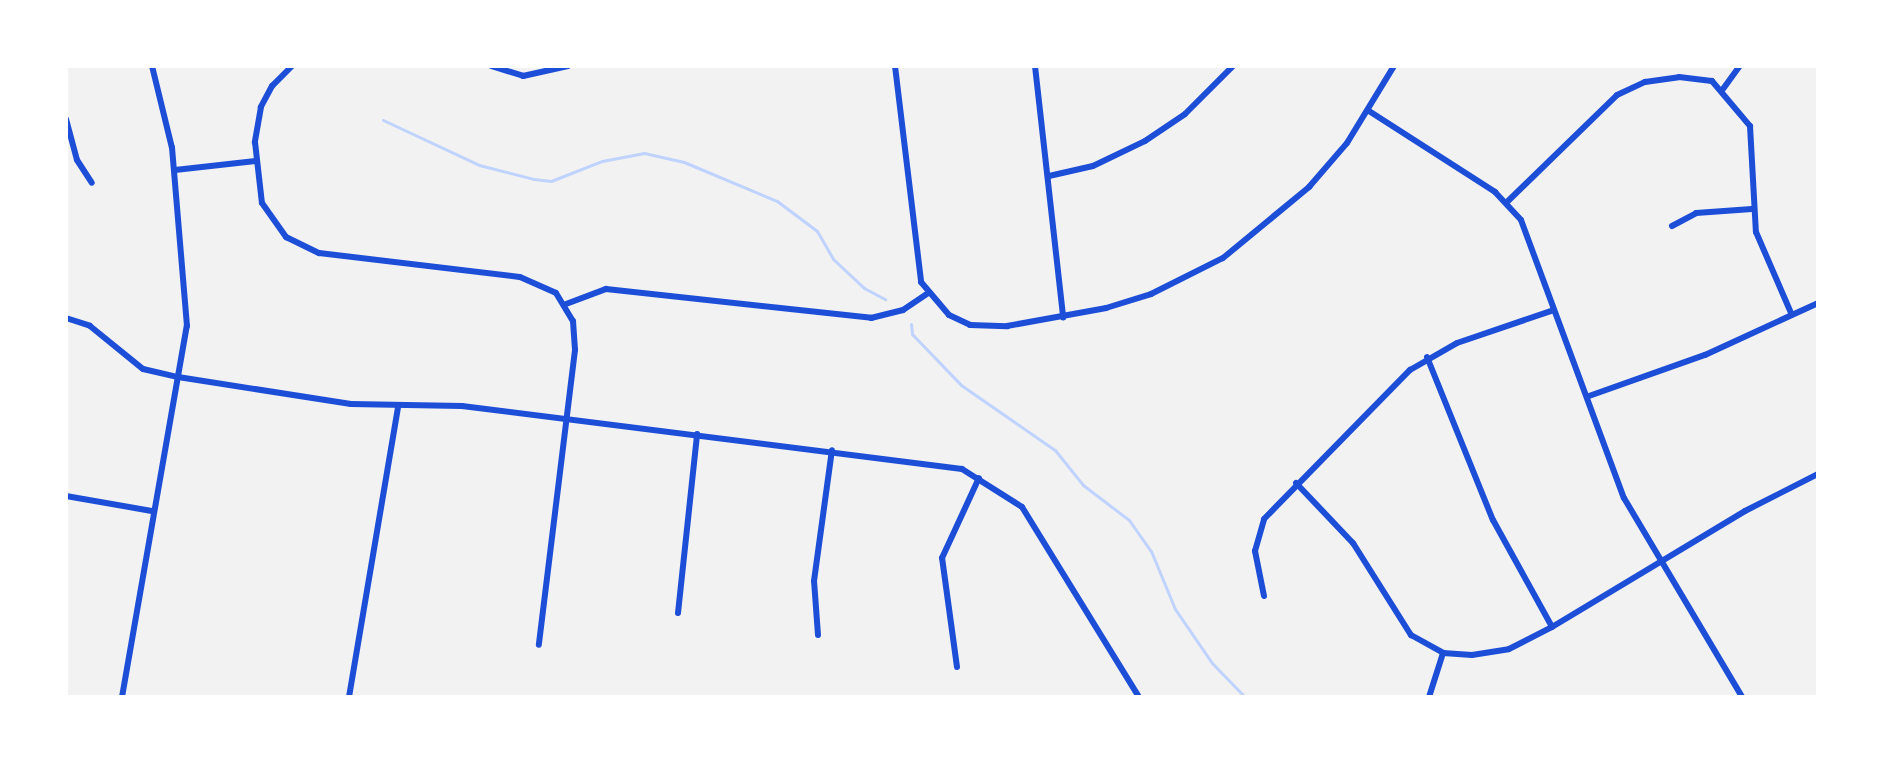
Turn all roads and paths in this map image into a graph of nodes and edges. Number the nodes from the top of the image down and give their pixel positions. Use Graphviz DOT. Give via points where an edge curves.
graph roads {
  1 [pos="152,66"];
  2 [pos="292,66"];
  3 [pos="491,66"];
  4 [pos="568,66"];
  5 [pos="895,66"];
  6 [pos="1035,66"];
  7 [pos="1233,66"];
  8 [pos="1394,66"];
  9 [pos="1740,66"];
  10 [pos="1723,89"];
  11 [pos="1369,111"];
  12 [pos="66,119"];
  13 [pos="255,161"];
  14 [pos="175,170"];
  15 [pos="1049,176"];
  16 [pos="92,183"];
  17 [pos="1507,202"];
  18 [pos="1752,209"];
  19 [pos="1672,226"];
  20 [pos="928,293"];
  21 [pos="1818,303"];
  22 [pos="566,304"];
  23 [pos="1554,310"];
  24 [pos="1792,315"];
  25 [pos="1063,317"];
  26 [pos="66,318"];
  27 [pos="1427,357"];
  28 [pos="178,377"];
  29 [pos="1589,396"];
  30 [pos="398,406"];
  31 [pos="567,419"];
  32 [pos="697,434"];
  33 [pos="832,450"];
  34 [pos="1818,474"];
  35 [pos="979,478"];
  36 [pos="1296,483"];
  37 [pos="66,496"];
  38 [pos="152,511"];
  39 [pos="1661,561"];
  40 [pos="1264,596"];
  41 [pos="678,613"];
  42 [pos="1552,627"];
  43 [pos="818,635"];
  44 [pos="539,645"];
  45 [pos="1443,653"];
  46 [pos="957,667"];
  47 [pos="122,697"];
  48 [pos="349,697"];
  49 [pos="1139,697"];
  50 [pos="1429,697"];
  51 [pos="1742,697"];
  1 -- 14 [label="street"];
  2 -- 13 [label="street" via="261,107"];
  3 -- 4 [label="street" via="523,76"];
  5 -- 20 [label="street" via="918,264"];
  6 -- 15 [label="street"];
  7 -- 15 [label="street" via="1185,114 1145,141 1093,166"];
  8 -- 11 [label="street"];
  9 -- 10 [label="street"];
  10 -- 17 [label="street" via="1712,81 1679,77 1632,86 1595,114"];
  10 -- 18 [label="street" via="1750,126"];
  11 -- 17 [label="street"];
  11 -- 25 [label="street" via="1309,187 1223,258 1151,294"];
  12 -- 16 [label="street" via="77,160"];
  13 -- 14 [label="street"];
  13 -- 22 [label="street" via="262,203 296,244 319,253 520,277 547,288"];
  14 -- 28 [label="street" via="188,306"];
  15 -- 25 [label="street"];
  17 -- 23 [label="street" via="1536,248"];
  18 -- 19 [label="street" via="1696,213"];
  18 -- 24 [label="street" via="1756,232"];
  20 -- 22 [label="street" via="903,310 871,318 606,289"];
  20 -- 25 [label="street" via="949,315 970,325"];
  21 -- 24 [label="street"];
  22 -- 31 [label="street" via="576,335"];
  23 -- 27 [label="street"];
  23 -- 29 [label="street"];
  24 -- 29 [label="street" via="1705,355"];
  26 -- 28 [label="street" via="90,326 143,369"];
  27 -- 36 [label="street"];
  27 -- 42 [label="street" via="1493,520"];
  28 -- 30 [label="street" via="351,404"];
  28 -- 38 [label="street"];
  29 -- 39 [label="street" via="1624,498"];
  30 -- 31 [label="street" via="462,406"];
  30 -- 48 [label="street"];
  31 -- 32 [label="street"];
  31 -- 44 [label="street"];
  32 -- 33 [label="street"];
  32 -- 41 [label="street"];
  33 -- 35 [label="street" via="949,465"];
  33 -- 43 [label="street" via="814,581"];
  34 -- 39 [label="street"];
  35 -- 46 [label="street" via="942,558"];
  35 -- 49 [label="street" via="1013,498 1032,520"];
  36 -- 40 [label="street" via="1259,531 1255,569"];
  36 -- 45 [label="street" via="1353,543 1411,635"];
  37 -- 38 [label="street"];
  38 -- 47 [label="street"];
  39 -- 42 [label="street"];
  39 -- 51 [label="street"];
  42 -- 45 [label="street" via="1491,654"];
  45 -- 50 [label="street"];
}
